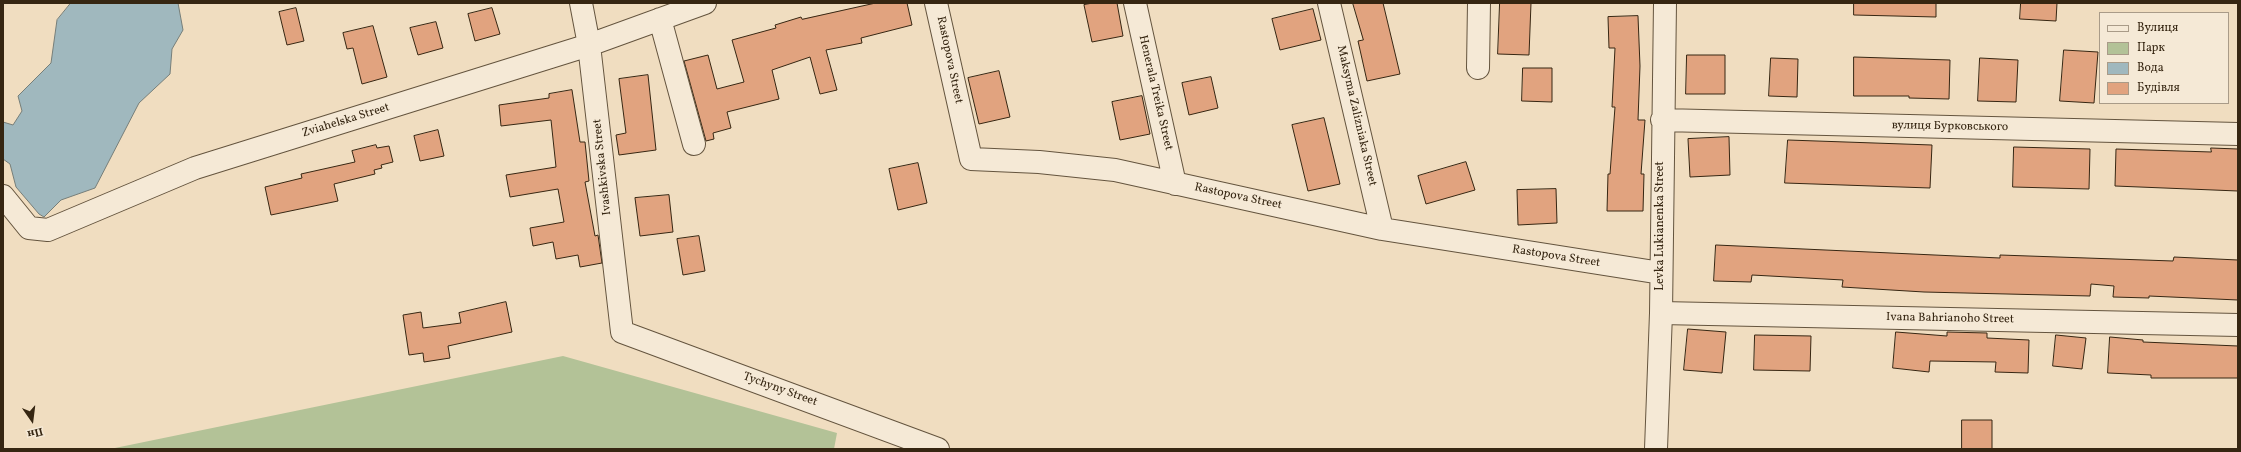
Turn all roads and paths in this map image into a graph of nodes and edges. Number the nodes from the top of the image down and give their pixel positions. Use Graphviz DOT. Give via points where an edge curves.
graph roads {
  1 [pos="581,3"];
  2 [pos="705,3"];
  3 [pos="936,3"];
  4 [pos="1135,3"];
  5 [pos="1329,3"];
  6 [pos="1479,3"];
  7 [pos="1665,3"];
  8 [pos="660,20"];
  9 [pos="589,45"];
  10 [pos="1478,68"];
  11 [pos="1662,120"];
  12 [pos="2238,134"];
  13 [pos="694,144"];
  14 [pos="1175,184"];
  15 [pos="3,196"];
  16 [pos="1382,229"];
  17 [pos="1661,273"];
  18 [pos="1661,313"];
  19 [pos="2238,325"];
  20 [pos="622,332"];
  21 [pos="938,449"];
  22 [pos="1656,449"];
  1 -- 9 [label="street, Ivashkivska Street"];
  2 -- 8 [label="street, Zviahelska Street"];
  3 -- 14 [label="street, Rastopova Street" via="971,159 1039,162 1115,170"];
  4 -- 14 [label="street, Henerala Treika Street"];
  5 -- 16 [label="street, Maksyma Zalizniaka Street"];
  6 -- 10 [label="street"];
  7 -- 11 [label="street, Levka Lukianenka Street"];
  8 -- 9 [label="street, Zviahelska Street"];
  8 -- 13 [label="street"];
  9 -- 15 [label="street, Zviahelska Street" via="195,168 48,230 29,228"];
  9 -- 20 [label="street, Ivashkivska Street"];
  11 -- 12 [label="street, вулиця Бурковського"];
  11 -- 17 [label="street, Levka Lukianenka Street"];
  14 -- 16 [label="street, Rastopova Street"];
  16 -- 17 [label="street, Rastopova Street"];
  17 -- 18 [label="street, Levka Lukianenka Street"];
  18 -- 19 [label="street, Ivana Bahrianoho Street"];
  18 -- 22 [label="street, Levka Lukianenka Street"];
  20 -- 21 [label="street, Tychyny Street"];
}
